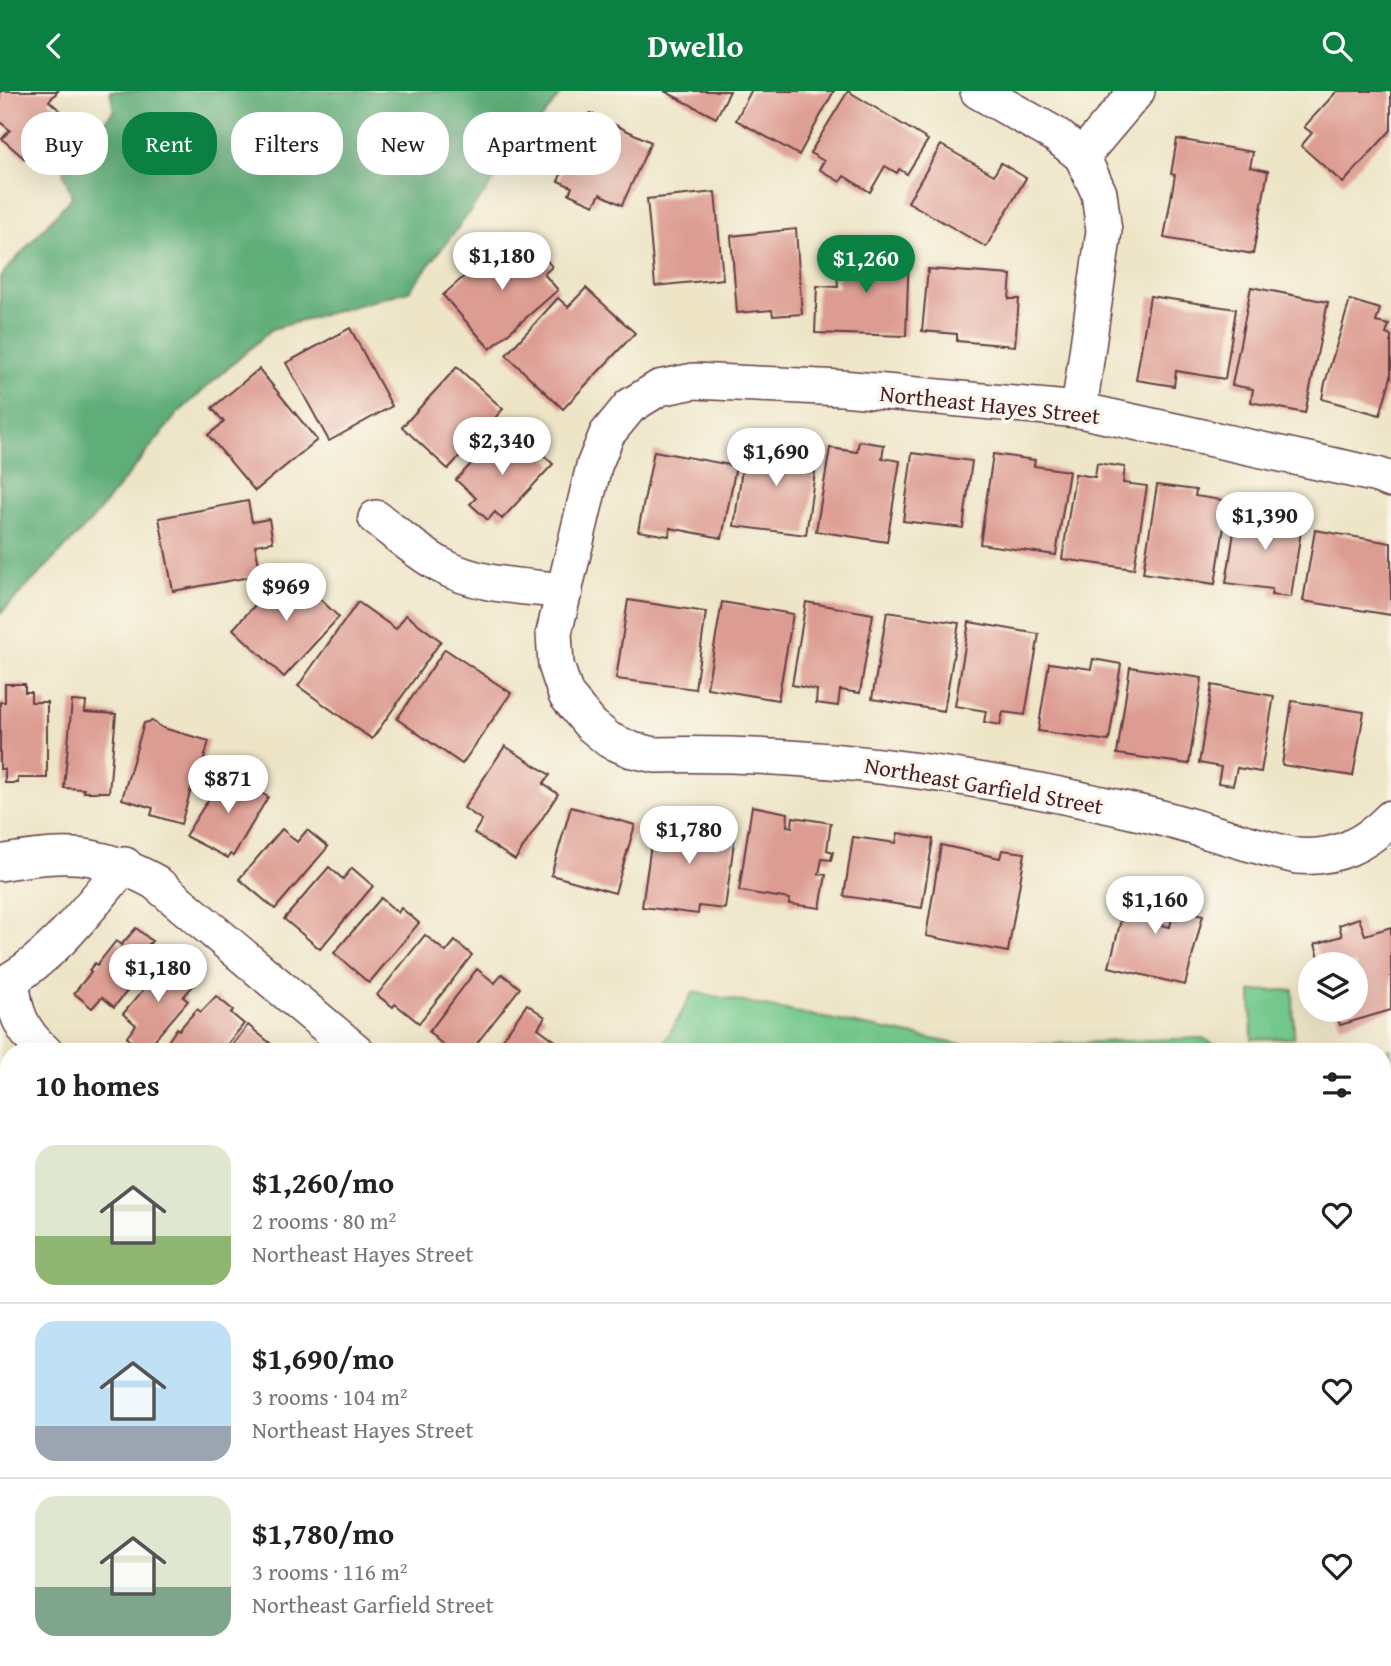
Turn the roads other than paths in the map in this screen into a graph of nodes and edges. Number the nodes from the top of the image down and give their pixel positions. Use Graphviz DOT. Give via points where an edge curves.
graph roads {
  1 [pos="978,91"];
  2 [pos="1137,91"];
  3 [pos="1082,156"];
  4 [pos="1079,410"];
  5 [pos="1391,480"];
  6 [pos="376,518"];
  7 [pos="565,591"];
  8 [pos="1382,827"];
  9 [pos="0,863"];
  10 [pos="125,865"];
  11 [pos="6,977"];
  12 [pos="37,1043"];
  13 [pos="346,1043"];
  1 -- 3 [label="street" via="1056,135"];
  2 -- 3 [label="street"];
  3 -- 4 [label="street" via="1099,193 1104,231"];
  4 -- 5 [label="street, Northeast Hayes Street"];
  4 -- 7 [label="street, Northeast Hayes Street" via="842,388 694,381 659,388 631,406 607,434 594,466"];
  6 -- 7 [label="street" via="425,556 467,577"];
  7 -- 8 [label="street, Northeast Garfield Street" via="554,633 555,665 566,695 591,725 632,750 655,755 819,759 1021,787 1151,815 1297,856 1336,854 1358,846"];
  9 -- 10 [label="street" via="63,854"];
  10 -- 11 [label="street" via="48,952 32,967"];
  10 -- 13 [label="street" via="155,882"];
  11 -- 12 [label="street" via="20,1025"];
}
